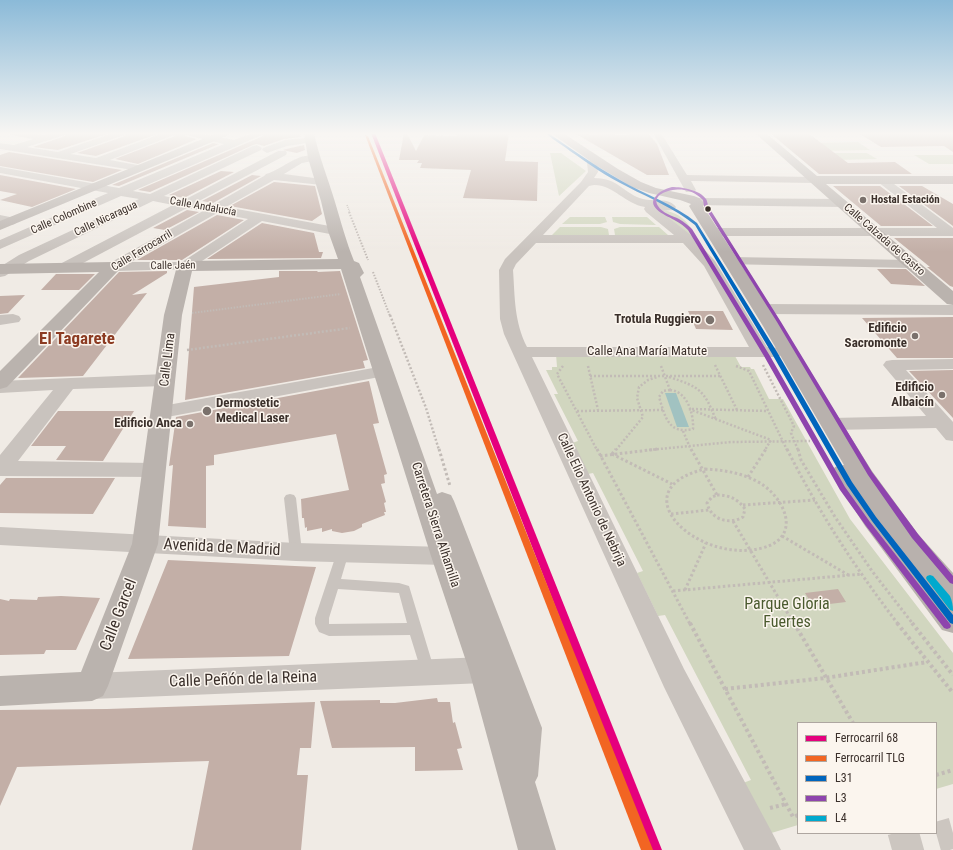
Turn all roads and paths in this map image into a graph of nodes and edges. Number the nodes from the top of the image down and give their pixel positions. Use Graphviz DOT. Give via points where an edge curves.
graph roads {
  1 [pos="4,173"];
  2 [pos="127,173"];
  3 [pos="162,173"];
  4 [pos="207,173"];
  5 [pos="243,173"];
  6 [pos="278,173"];
  7 [pos="320,173"];
  8 [pos="328,173"];
  9 [pos="593,173"];
  10 [pos="604,173"];
  11 [pos="617,173"];
  12 [pos="681,173"];
  13 [pos="806,173"];
  14 [pos="272,176"];
  15 [pos="684,178"];
  16 [pos="814,180"];
  17 [pos="882,180"];
  18 [pos="953,180"];
  19 [pos="617,183"];
  20 [pos="585,184"];
  21 [pos="91,187"];
  22 [pos="333,189"];
  23 [pos="119,193"];
  24 [pos="152,198"];
  25 [pos="680,201"];
  26 [pos="841,203"];
  27 [pos="184,204"];
  28 [pos="215,209"];
  29 [pos="260,217"];
  30 [pos="60,219"];
  31 [pos="4,222"];
  32 [pos="92,226"];
  33 [pos="334,228"];
  34 [pos="713,232"];
  35 [pos="875,232"];
  36 [pos="951,232"];
  37 [pos="128,234"];
  38 [pos="532,239"];
  39 [pos="687,239"];
  40 [pos="158,240"];
  41 [pos="0,245"];
  42 [pos="730,261"];
  43 [pos="370,263"];
  44 [pos="347,264"];
  45 [pos="911,264"];
  46 [pos="1,266"];
  47 [pos="185,266"];
  48 [pos="113,267"];
  49 [pos="63,268"];
  50 [pos="372,270"];
  51 [pos="343,294"];
  52 [pos="370,294"];
  53 [pos="953,300"];
  54 [pos="761,309"];
  55 [pos="953,310"];
  56 [pos="173,315"];
  57 [pos="354,327"];
  58 [pos="521,352"];
  59 [pos="169,353"];
  60 [pos="766,356"];
  61 [pos="587,361"];
  62 [pos="660,361"];
  63 [pos="712,361"];
  64 [pos="566,363"];
  65 [pos="953,364"];
  66 [pos="735,365"];
  67 [pos="384,371"];
  68 [pos="590,376"];
  69 [pos="664,376"];
  70 [pos="721,376"];
  71 [pos="165,380"];
  72 [pos="0,383"];
  73 [pos="68,384"];
  74 [pos="0,387"];
  75 [pos="670,390"];
  76 [pos="689,409"];
  77 [pos="598,410"];
  78 [pos="640,410"];
  79 [pos="664,410"];
  80 [pos="712,410"];
  81 [pos="738,410"];
  82 [pos="576,411"];
  83 [pos="767,411"];
  84 [pos="162,412"];
  85 [pos="716,420"];
  86 [pos="831,424"];
  87 [pos="949,429"];
  88 [pos="683,431"];
  89 [pos="771,440"];
  90 [pos="782,440"];
  91 [pos="794,440"];
  92 [pos="810,441"];
  93 [pos="689,446"];
  94 [pos="612,454"];
  95 [pos="600,456"];
  96 [pos="0,469"];
  97 [pos="153,470"];
  98 [pos="702,470"];
  99 [pos="748,477"];
  100 [pos="672,484"];
  101 [pos="451,487"];
  102 [pos="717,495"];
  103 [pos="290,498"];
  104 [pos="815,500"];
  105 [pos="780,502"];
  106 [pos="743,505"];
  107 [pos="709,510"];
  108 [pos="671,514"];
  109 [pos="732,521"];
  110 [pos="0,536"];
  111 [pos="782,536"];
  112 [pos="145,544"];
  113 [pos="706,544"];
  114 [pos="750,551"];
  115 [pos="296,552"];
  116 [pos="343,552"];
  117 [pos="445,556"];
  118 [pos="862,574"];
  119 [pos="850,576"];
  120 [pos="768,582"];
  121 [pos="333,584"];
  122 [pos="685,590"];
  123 [pos="672,591"];
  124 [pos="953,593"];
  125 [pos="953,621"];
  126 [pos="416,629"];
  127 [pos="927,662"];
  128 [pos="485,670"];
  129 [pos="428,672"];
  130 [pos="953,675"];
  131 [pos="825,678"];
  132 [pos="92,686"];
  133 [pos="725,689"];
  134 [pos="0,691"];
  135 [pos="953,693"];
  136 [pos="852,722"];
  137 [pos="953,770"];
  138 [pos="937,775"];
  139 [pos="519,787"];
  140 [pos="786,804"];
  141 [pos="770,808"];
  142 [pos="797,815"];
  143 [pos="537,850"];
  144 [pos="763,850"];
  1 -- 21 [label="street, Calle Andalucía"];
  2 -- 21 [label="main road"];
  3 -- 23 [label="street, Calle Colombine"];
  4 -- 24 [label="street, Calle Nicaragua"];
  5 -- 14 [label="street"];
  5 -- 27 [label="street"];
  6 -- 14 [label="street, Calle Ferrocarril"];
  7 -- 22 [label="main road, Carretera Sierra Alhamilla"];
  8 -- 22 [label="main road, Carretera Sierra Alhamilla"];
  9 -- 20 [label="street, Calle Elio Antonio de Nebrija"];
  10 -- 19 [label="main road"];
  11 -- 25 [label="main road" via="630,181"];
  12 -- 15 [label="street"];
  13 -- 16 [label="main road, Calle Calzada de Castro"];
  14 -- 22 [label="street"];
  14 -- 28 [label="street, Calle Ferrocarril"];
  15 -- 16 [label="street"];
  15 -- 25 [label="street"];
  16 -- 17 [label="main road"];
  16 -- 26 [label="main road, Calle Calzada de Castro"];
  17 -- 18 [label="main road"];
  17 -- 36 [label="street"];
  19 -- 20 [label="street" via="601,181"];
  19 -- 25 [label="main road"];
  20 -- 38 [label="street, Calle Elio Antonio de Nebrija"];
  21 -- 23 [label="street, Calle Andalucía"];
  21 -- 31 [label="main road"];
  22 -- 33 [label="main road, Carretera Sierra Alhamilla"];
  22 -- 33 [label="main road, Carretera Sierra Alhamilla" via="337,217"];
  22 -- 43 [label="path"];
  22 -- 52 [label="main road, Carretera Sierra Alhamilla"];
  23 -- 24 [label="street, Calle Andalucía"];
  23 -- 30 [label="street, Calle Colombine"];
  24 -- 27 [label="street, Calle Andalucía"];
  24 -- 32 [label="street, Calle Nicaragua"];
  25 -- 26 [label="street"];
  25 -- 34 [label="main road"];
  25 -- 39 [label="street" via="650,209"];
  25 -- 60 [label="main road" via="696,224"];
  26 -- 35 [label="main road, Calle Calzada de Castro"];
  27 -- 28 [label="street, Calle Andalucía"];
  27 -- 37 [label="street"];
  28 -- 29 [label="street, Calle Andalucía"];
  28 -- 40 [label="street, Calle Ferrocarril"];
  29 -- 33 [label="street, Calle Andalucía"];
  29 -- 47 [label="street"];
  30 -- 32 [label="street"];
  30 -- 41 [label="street, Calle Colombine"];
  32 -- 37 [label="street"];
  32 -- 46 [label="street, Calle Nicaragua"];
  33 -- 44 [label="main road, Carretera Sierra Alhamilla"];
  34 -- 35 [label="street"];
  34 -- 42 [label="main road"];
  35 -- 36 [label="street"];
  35 -- 45 [label="main road, Calle Calzada de Castro"];
  37 -- 40 [label="street"];
  37 -- 49 [label="street"];
  38 -- 39 [label="street"];
  38 -- 58 [label="street, Calle Elio Antonio de Nebrija" via="510,262 506,270 508,318"];
  39 -- 60 [label="street" via="716,273"];
  40 -- 48 [label="street, Calle Ferrocarril"];
  42 -- 45 [label="street"];
  42 -- 54 [label="main road"];
  44 -- 47 [label="main road, Calle Jaén"];
  44 -- 52 [label="main road, Carretera Sierra Alhamilla" via="353,266 362,288"];
  44 -- 67 [label="main road, Carretera Sierra Alhamilla"];
  45 -- 53 [label="main road, Calle Calzada de Castro"];
  46 -- 49 [label="main road, Calle Jaén"];
  47 -- 48 [label="street, Calle Jaén"];
  47 -- 56 [label="main road, Calle Lima"];
  48 -- 49 [label="main road, Calle Jaén"];
  48 -- 72 [label="main road, Calle Ferrocarril"];
  50 -- 101 [label="path" via="426,408"];
  51 -- 56 [label="path"];
  52 -- 139 [label="main road, Carretera Sierra Alhamilla" via="525,728"];
  54 -- 55 [label="street"];
  54 -- 86 [label="main road"];
  56 -- 59 [label="main road, Calle Lima"];
  57 -- 59 [label="path"];
  58 -- 60 [label="street, Calle Ana María Matute"];
  58 -- 144 [label="street, Calle Elio Antonio de Nebrija" via="674,678"];
  59 -- 71 [label="main road, Calle Lima"];
  60 -- 91 [label="path" via="794,426 791,433"];
  60 -- 125 [label="main road" via="862,503"];
  61 -- 68 [label="path"];
  62 -- 69 [label="path"];
  63 -- 70 [label="path"];
  64 -- 82 [label="path" via="557,374"];
  65 -- 87 [label="street" via="892,365"];
  66 -- 83 [label="path" via="749,371"];
  67 -- 84 [label="street"];
  67 -- 117 [label="main road, Carretera Sierra Alhamilla"];
  68 -- 69 [label="path"];
  68 -- 77 [label="path"];
  69 -- 70 [label="path"];
  69 -- 75 [label="path"];
  69 -- 78 [label="path" via="648,380 639,387 637,398"];
  69 -- 80 [label="path" via="687,382 702,390"];
  70 -- 81 [label="path"];
  71 -- 73 [label="street"];
  71 -- 84 [label="main road, Calle Lima"];
  73 -- 74 [label="street"];
  73 -- 96 [label="street"];
  75 -- 76 [label="path" via="683,396"];
  75 -- 79 [label="path" via="659,395"];
  76 -- 80 [label="path"];
  76 -- 85 [label="path"];
  76 -- 88 [label="path" via="694,427"];
  77 -- 78 [label="path"];
  77 -- 82 [label="path"];
  78 -- 79 [label="path"];
  78 -- 94 [label="path" via="643,417"];
  79 -- 88 [label="path" via="669,424"];
  80 -- 81 [label="path"];
  80 -- 85 [label="path"];
  81 -- 83 [label="path"];
  82 -- 95 [label="path"];
  83 -- 90 [label="path"];
  84 -- 97 [label="main road, Calle Lima"];
  85 -- 89 [label="path"];
  86 -- 87 [label="street"];
  86 -- 124 [label="main road" via="880,502"];
  88 -- 93 [label="path"];
  89 -- 90 [label="path"];
  89 -- 93 [label="path"];
  89 -- 99 [label="path"];
  90 -- 91 [label="path"];
  90 -- 104 [label="path"];
  91 -- 92 [label="path"];
  91 -- 130 [label="path" via="801,460 842,527 896,604"];
  93 -- 94 [label="path"];
  93 -- 98 [label="path"];
  94 -- 95 [label="path"];
  94 -- 100 [label="path"];
  95 -- 123 [label="path"];
  96 -- 97 [label="street"];
  97 -- 112 [label="main road, Calle Lima"];
  98 -- 99 [label="path" via="723,470"];
  98 -- 100 [label="path" via="684,475"];
  98 -- 102 [label="path"];
  99 -- 105 [label="path" via="768,489"];
  100 -- 108 [label="path" via="667,498"];
  102 -- 106 [label="path" via="734,498"];
  102 -- 107 [label="path" via="707,503"];
  103 -- 115 [label="lane"];
  104 -- 105 [label="path"];
  104 -- 118 [label="path"];
  105 -- 106 [label="path"];
  105 -- 111 [label="path" via="787,521"];
  106 -- 109 [label="path" via="743,517"];
  107 -- 108 [label="path"];
  107 -- 109 [label="path" via="717,518"];
  108 -- 113 [label="path" via="683,529"];
  109 -- 114 [label="path"];
  110 -- 112 [label="street, Avenida de Madrid"];
  111 -- 114 [label="path" via="772,545"];
  111 -- 119 [label="path"];
  112 -- 115 [label="street, Avenida de Madrid"];
  112 -- 132 [label="main road, Calle Garcel"];
  113 -- 114 [label="path" via="725,550"];
  113 -- 122 [label="path"];
  114 -- 120 [label="path"];
  115 -- 116 [label="street, Avenida de Madrid"];
  116 -- 117 [label="street, Avenida de Madrid"];
  116 -- 121 [label="lane"];
  117 -- 128 [label="main road, Carretera Sierra Alhamilla"];
  118 -- 119 [label="path"];
  118 -- 127 [label="path"];
  119 -- 120 [label="path"];
  120 -- 122 [label="path"];
  120 -- 131 [label="path"];
  121 -- 126 [label="lane" via="404,590"];
  121 -- 126 [label="lane" via="322,618 324,628"];
  122 -- 123 [label="path"];
  123 -- 133 [label="path"];
  126 -- 129 [label="lane"];
  127 -- 131 [label="path"];
  127 -- 135 [label="path"];
  128 -- 129 [label="street, Calle Peñón de la Reina"];
  128 -- 139 [label="main road, Carretera Sierra Alhamilla"];
  129 -- 132 [label="street, Calle Peñón de la Reina"];
  131 -- 133 [label="path"];
  131 -- 136 [label="path"];
  132 -- 134 [label="main road, Calle Peñón de la Reina"];
  133 -- 140 [label="path"];
  137 -- 138 [label="path"];
  139 -- 143 [label="main road, Carretera Sierra Alhamilla"];
  140 -- 141 [label="path"];
  140 -- 142 [label="path" via="793,817"];
}
